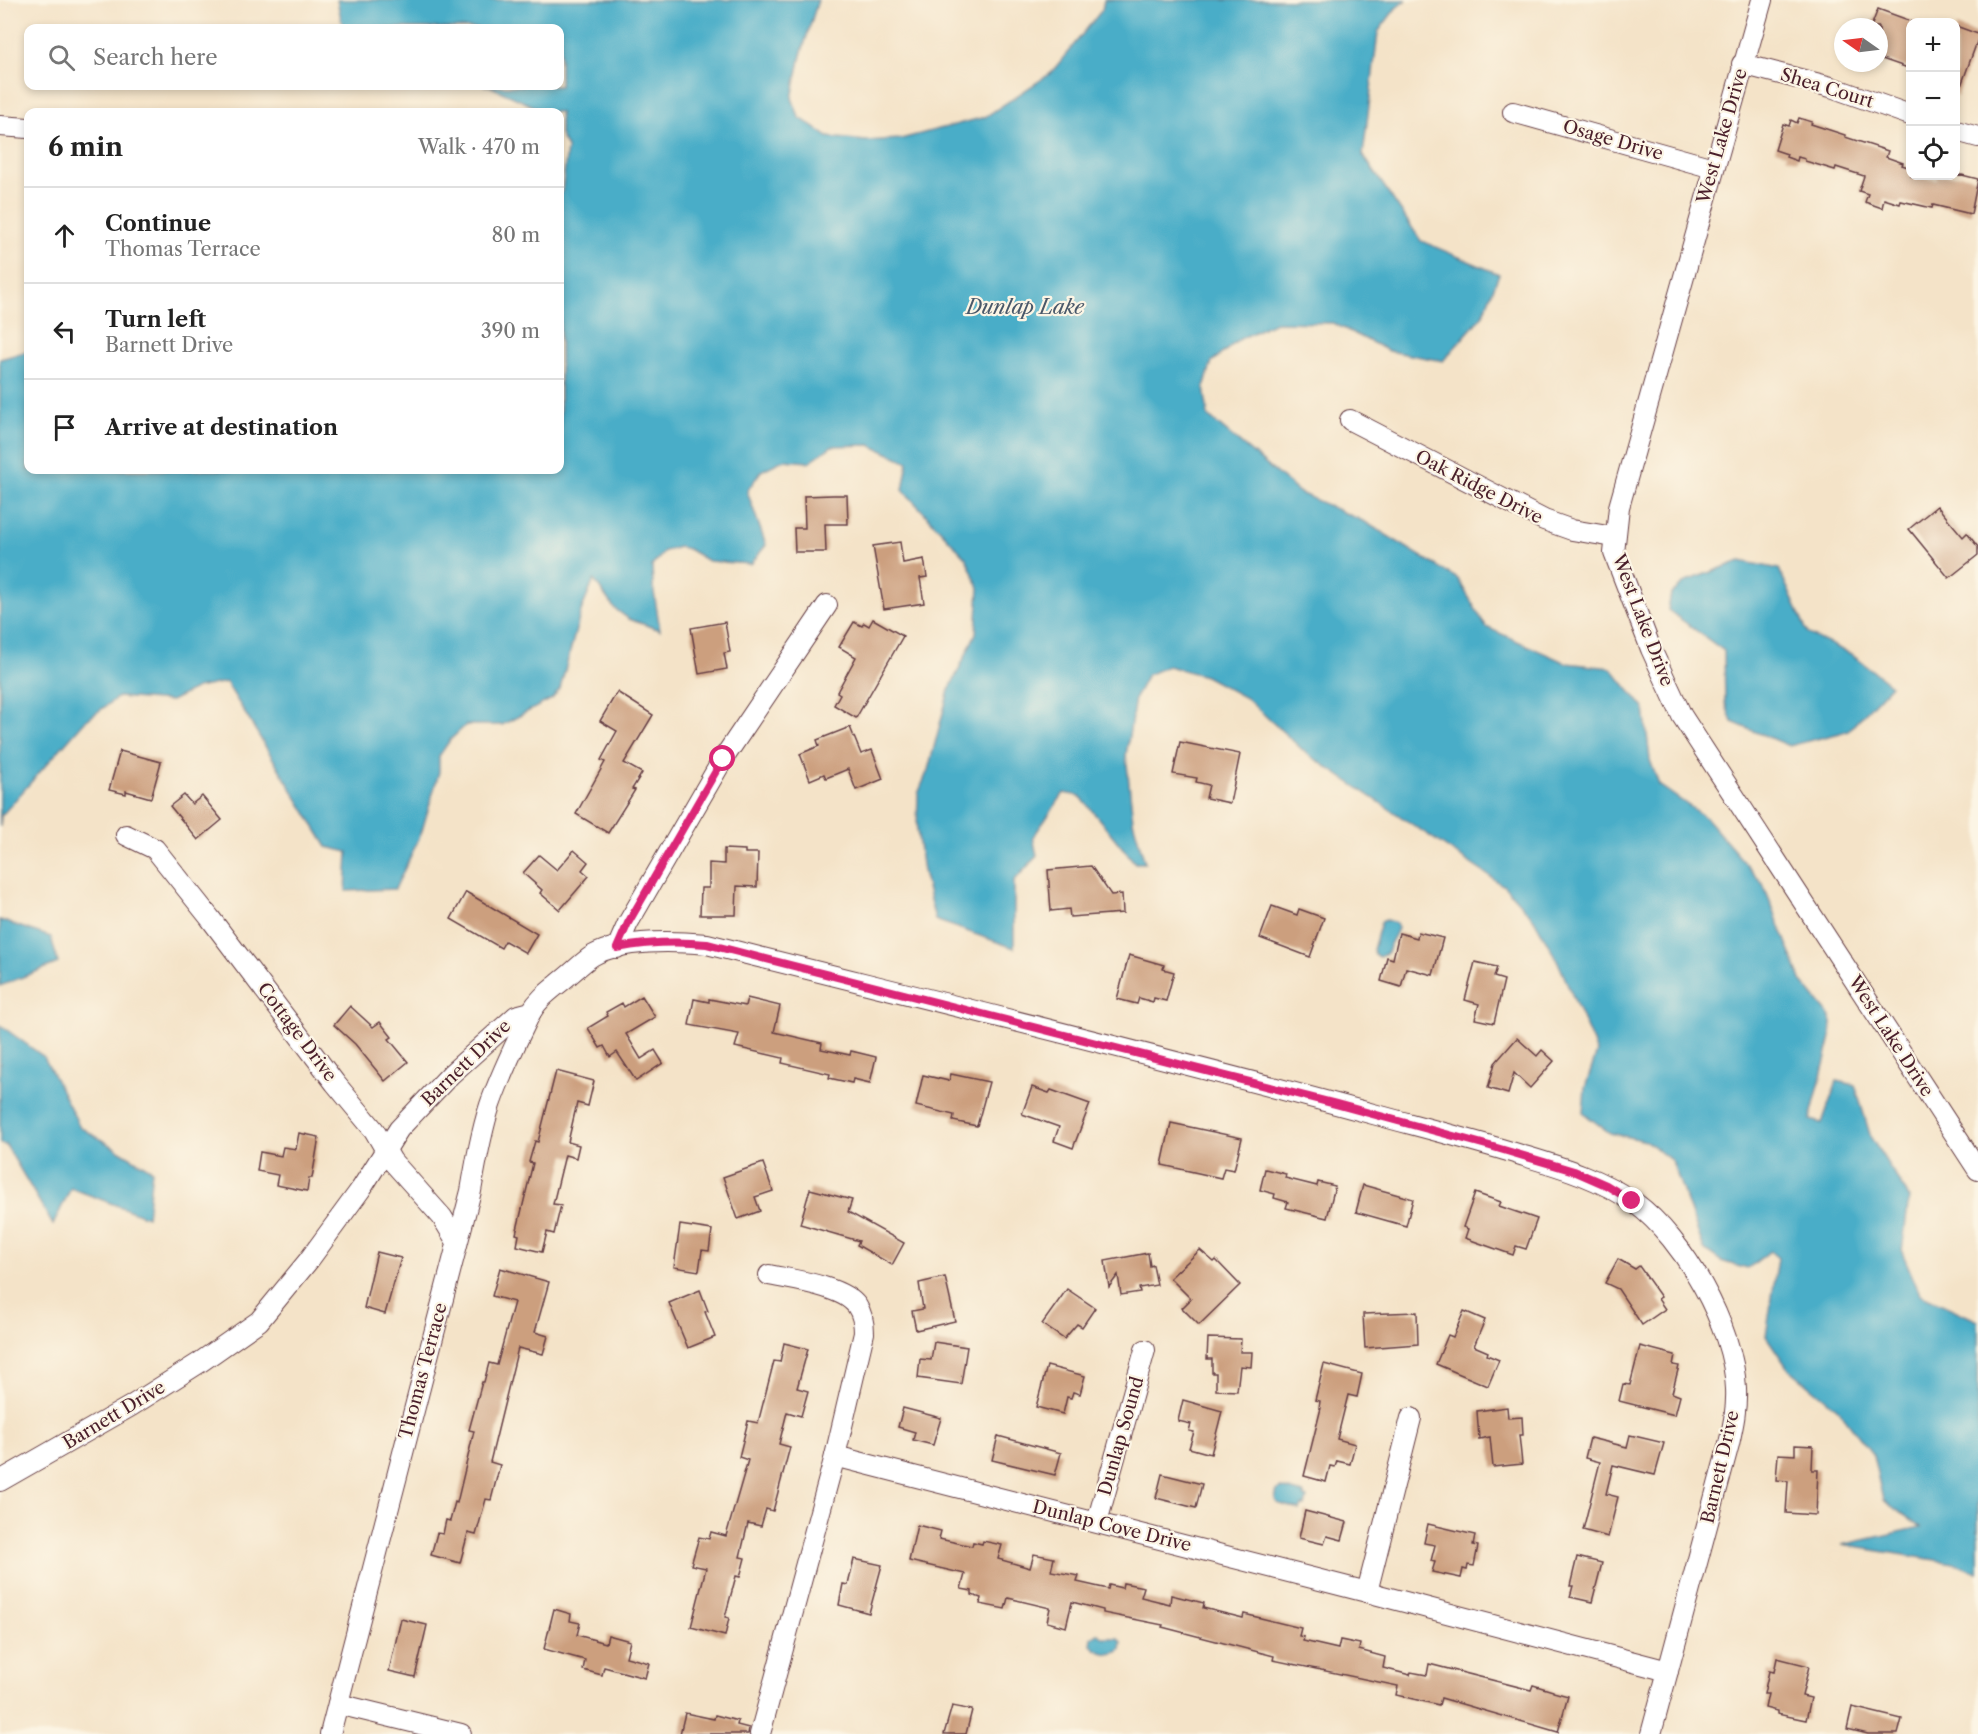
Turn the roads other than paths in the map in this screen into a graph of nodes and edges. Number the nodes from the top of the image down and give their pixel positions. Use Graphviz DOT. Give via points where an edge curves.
graph roads {
  1 [pos="1762,0"];
  2 [pos="1742,64"];
  3 [pos="1513,112"];
  4 [pos="1906,113"];
  5 [pos="0,126"];
  6 [pos="24,128"];
  7 [pos="1960,132"];
  8 [pos="1978,136"];
  9 [pos="1713,168"];
  10 [pos="1350,420"];
  11 [pos="1614,537"];
  12 [pos="827,605"];
  13 [pos="126,835"];
  14 [pos="617,948"];
  15 [pos="531,1012"];
  16 [pos="386,1150"];
  17 [pos="1978,1170"];
  18 [pos="457,1242"];
  19 [pos="769,1275"];
  20 [pos="1145,1350"];
  21 [pos="1411,1418"];
  22 [pos="835,1456"];
  23 [pos="0,1481"];
  24 [pos="1097,1522"];
  25 [pos="1367,1592"];
  26 [pos="1668,1671"];
  27 [pos="338,1704"];
  28 [pos="330,1734"];
  29 [pos="461,1734"];
  30 [pos="760,1734"];
  31 [pos="1651,1734"];
  1 -- 2 [label="street, West Lake Drive"];
  2 -- 4 [label="street, Shea Court" via="1831,87"];
  2 -- 9 [label="street, West Lake Drive"];
  3 -- 9 [label="street, Osage Drive"];
  5 -- 6 [label="street"];
  7 -- 8 [label="street"];
  9 -- 11 [label="street, West Lake Drive" via="1621,498"];
  10 -- 11 [label="street, Oak Ridge Drive" via="1544,520 1572,530"];
  11 -- 17 [label="street, West Lake Drive" via="1614,553 1624,582 1682,716"];
  12 -- 14 [label="street" via="723,759"];
  13 -- 16 [label="street, Cottage Drive" via="155,849"];
  14 -- 15 [label="street, Barnett Drive" via="593,956 537,1001"];
  14 -- 26 [label="street, Barnett Drive" via="673,941 707,944 1490,1146 1574,1171 1632,1201 1656,1220 1684,1254 1706,1292 1733,1358 1736,1389 1729,1444"];
  15 -- 16 [label="street, Barnett Drive" via="516,1016 451,1074 399,1129"];
  15 -- 18 [label="street, Thomas Terrace" via="490,1105"];
  16 -- 18 [label="street, Cottage Drive" via="442,1217"];
  16 -- 23 [label="street, Barnett Drive" via="309,1260 259,1321 131,1406"];
  18 -- 27 [label="street, Thomas Terrace"];
  19 -- 22 [label="street" via="837,1291 858,1306 864,1320"];
  20 -- 24 [label="street, Dunlap Sound"];
  21 -- 25 [label="street"];
  22 -- 24 [label="street, Dunlap Cove Drive"];
  22 -- 30 [label="street"];
  24 -- 25 [label="street, Dunlap Cove Drive"];
  25 -- 26 [label="street, Dunlap Cove Drive"];
  26 -- 31 [label="street, Barnett Drive"];
  27 -- 28 [label="street, Thomas Terrace"];
  27 -- 29 [label="street"];
}
